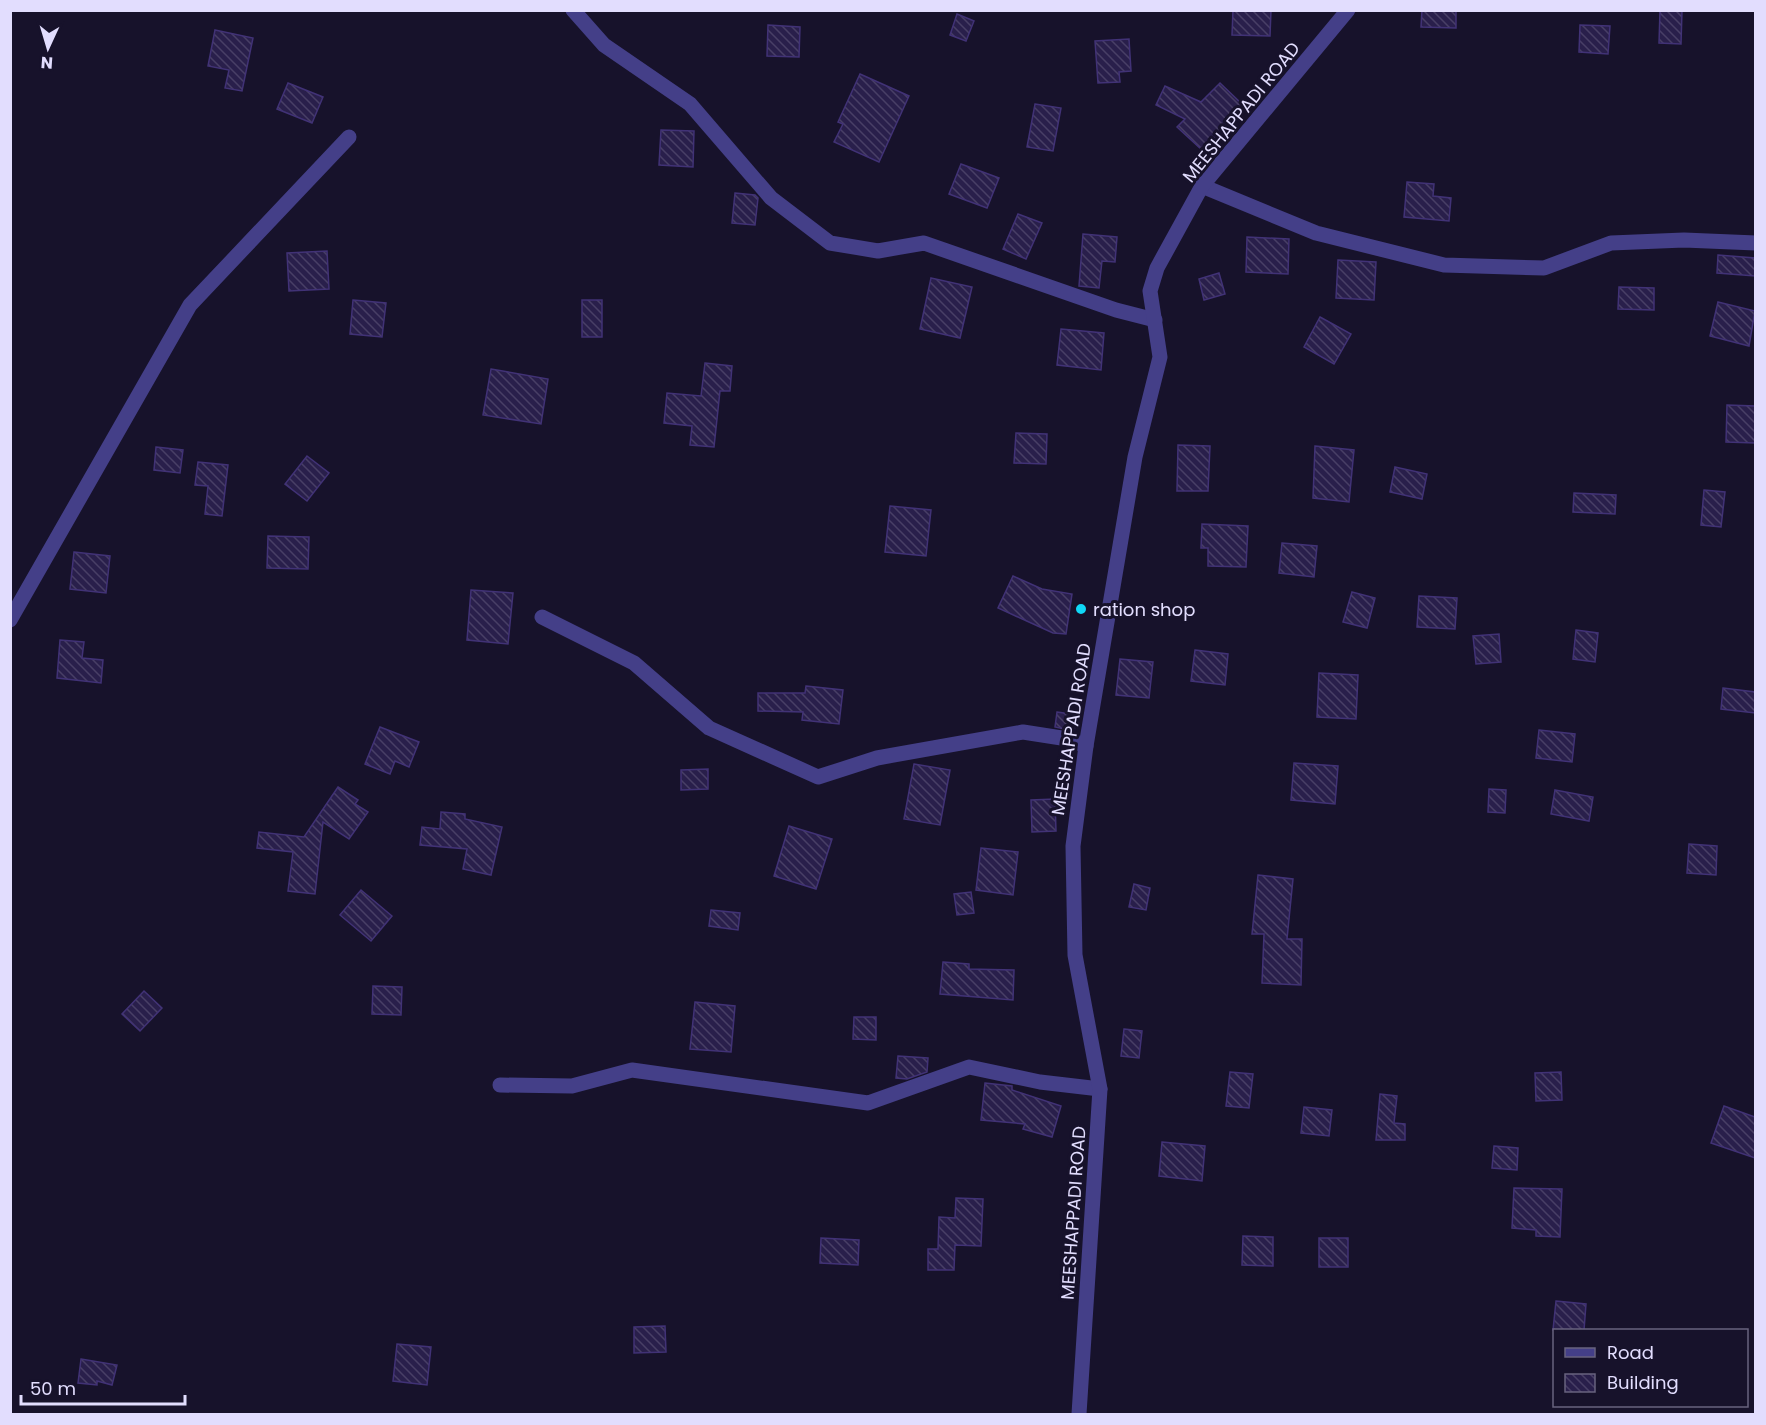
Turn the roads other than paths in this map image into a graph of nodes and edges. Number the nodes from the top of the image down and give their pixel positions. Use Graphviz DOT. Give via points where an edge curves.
graph roads {
  1 [pos="573,10"];
  2 [pos="1348,10"];
  3 [pos="349,137"];
  4 [pos="1202,186"];
  5 [pos="1755,243"];
  6 [pos="1155,320"];
  7 [pos="542,617"];
  8 [pos="10,620"];
  9 [pos="1086,746"];
  10 [pos="500,1085"];
  11 [pos="1100,1089"];
  12 [pos="1079,1414"];
  1 -- 6 [label="street" via="604,45 690,104 771,198 830,243 878,251 924,243"];
  2 -- 4 [label="street, MEESHAPPADI ROAD"];
  3 -- 8 [label="street" via="190,305"];
  4 -- 5 [label="street" via="1316,233 1444,265 1544,268 1611,243"];
  4 -- 6 [label="street, MEESHAPPADI ROAD" via="1157,268 1150,291"];
  6 -- 9 [label="street, MEESHAPPADI ROAD" via="1160,357 1135,457"];
  7 -- 9 [label="street" via="634,663 709,728 818,777 877,758 1023,732"];
  9 -- 11 [label="street, MEESHAPPADI ROAD" via="1073,846 1075,955"];
  10 -- 11 [label="street" via="572,1086 632,1070 868,1103 969,1067 1040,1082"];
  11 -- 12 [label="street, MEESHAPPADI ROAD"];
}
